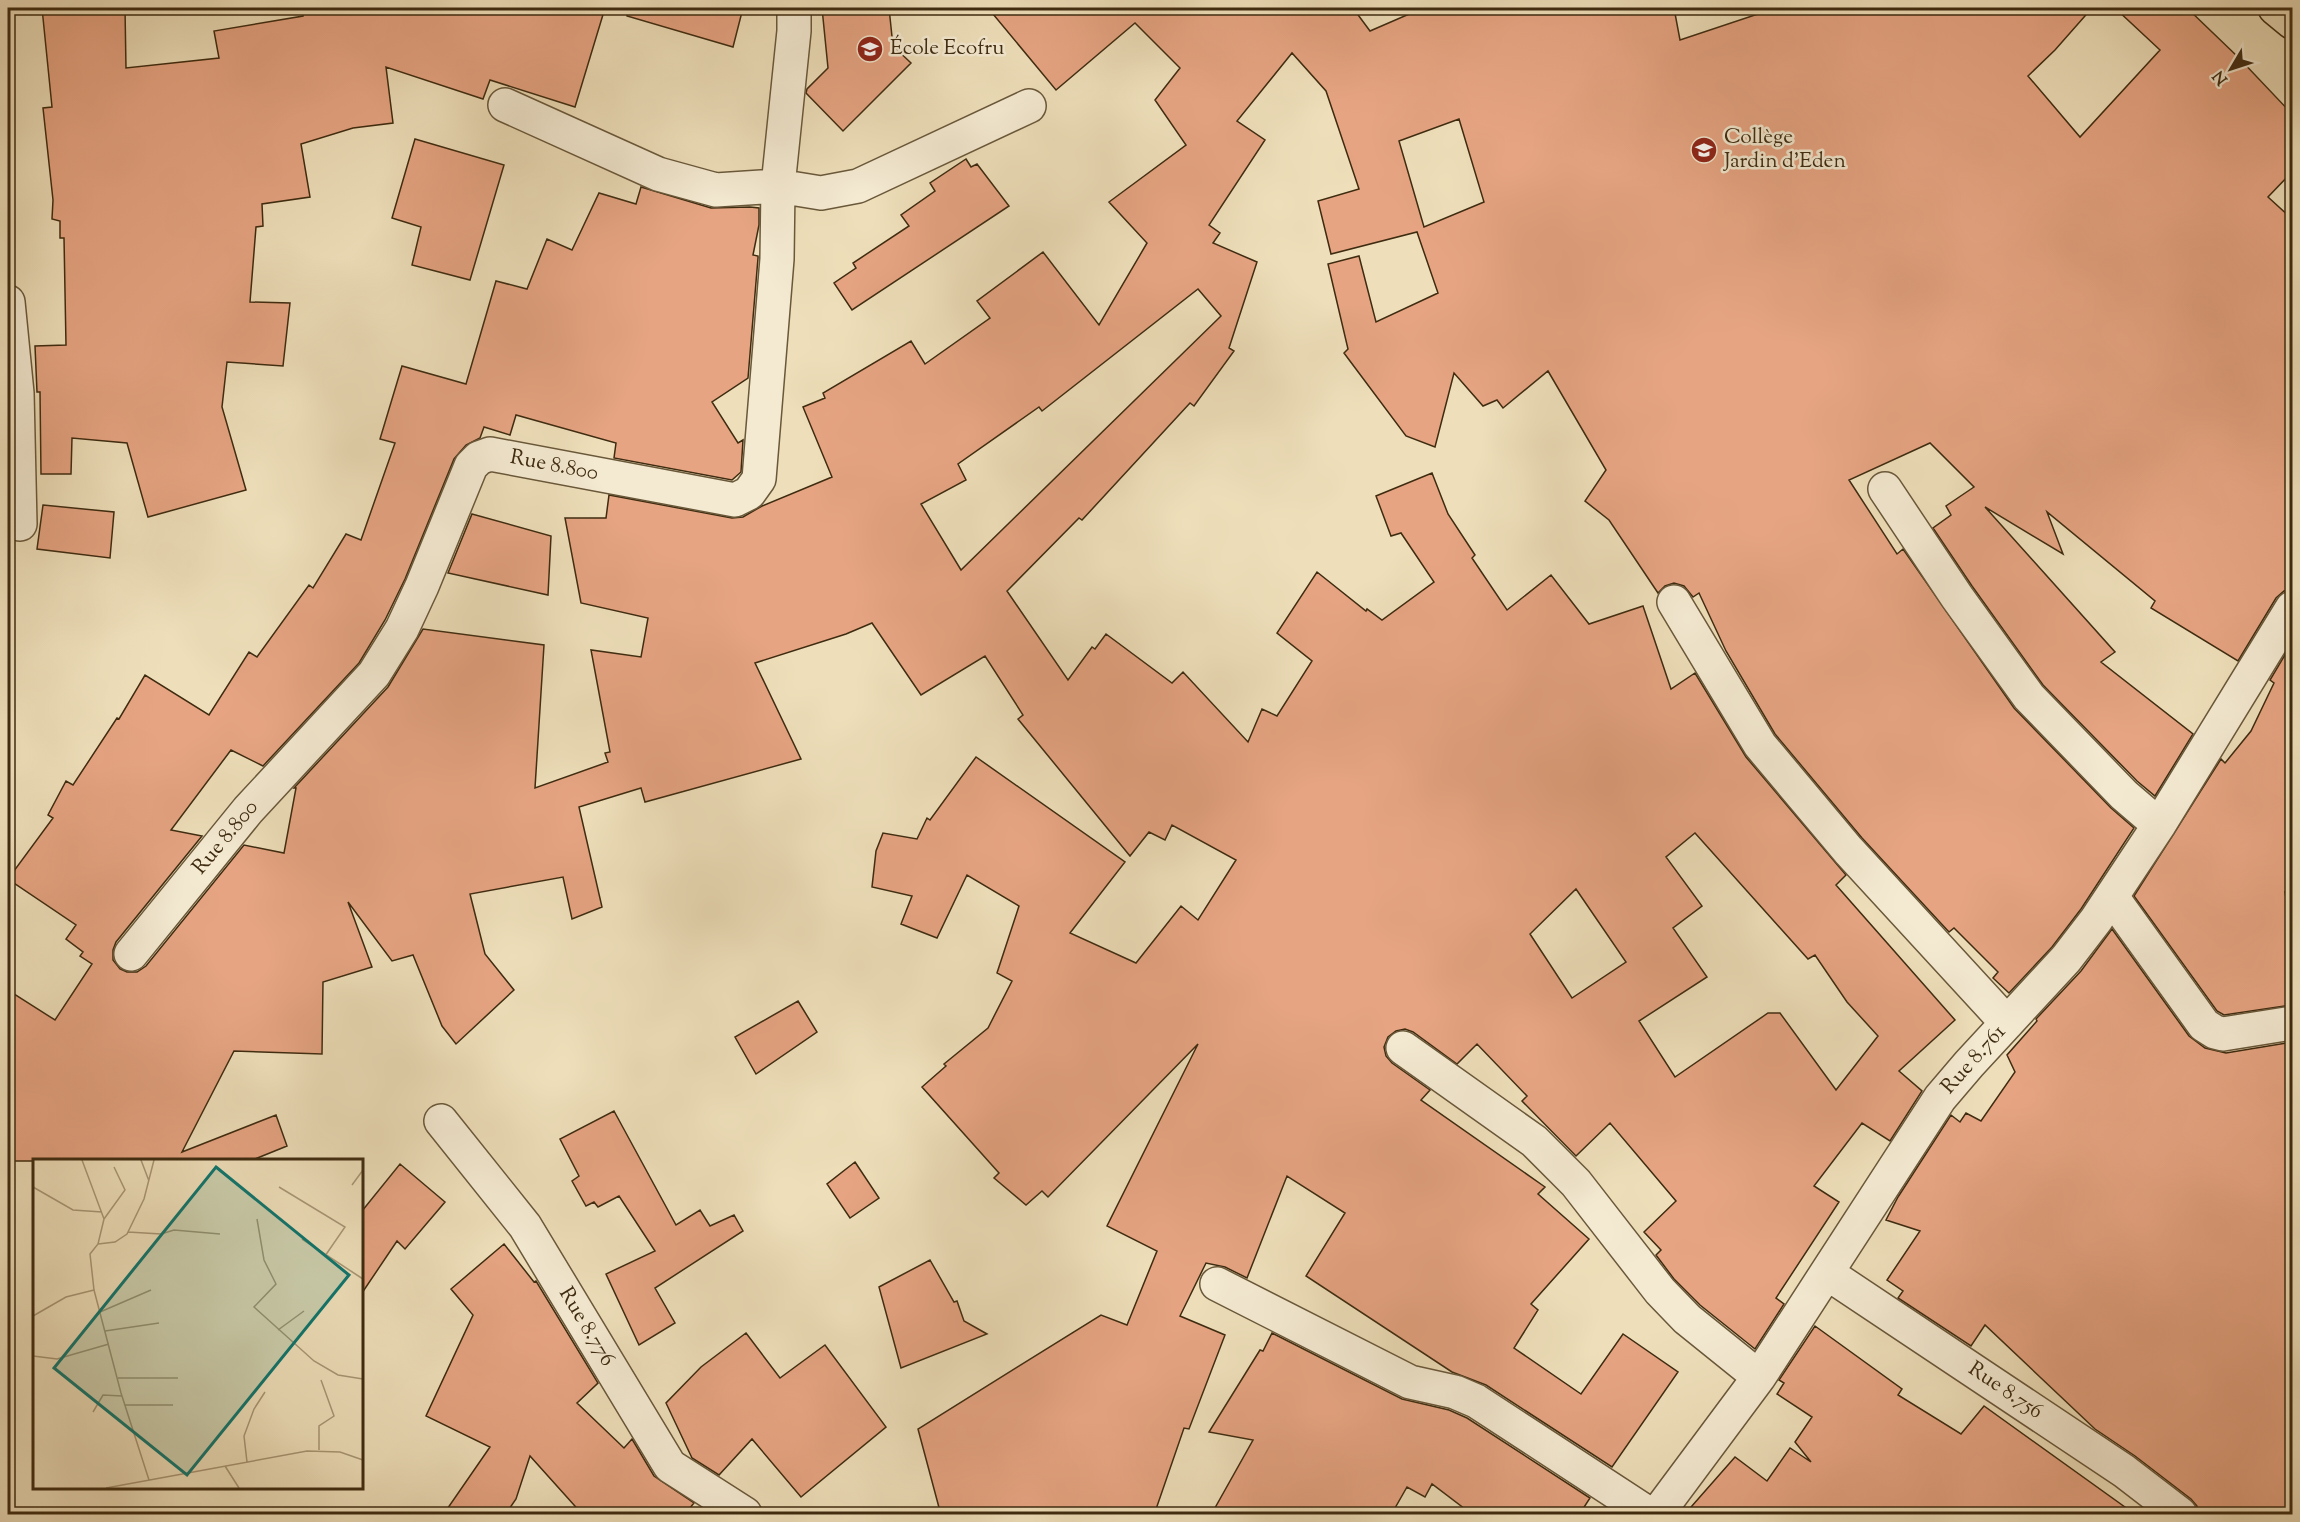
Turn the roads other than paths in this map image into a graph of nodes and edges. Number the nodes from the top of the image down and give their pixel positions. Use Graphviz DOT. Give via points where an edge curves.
graph roads {
  1 [pos="794,8"];
  2 [pos="2275,8"];
  3 [pos="2292,22"];
  4 [pos="505,105"];
  5 [pos="1029,105"];
  6 [pos="778,186"];
  7 [pos="8,302"];
  8 [pos="1885,489"];
  9 [pos="20,524"];
  10 [pos="1674,602"];
  11 [pos="2292,608"];
  12 [pos="2159,825"];
  13 [pos="2112,897"];
  14 [pos="131,954"];
  15 [pos="2007,1023"];
  16 [pos="2292,1023"];
  17 [pos="1403,1048"];
  18 [pos="441,1121"];
  19 [pos="1827,1273"];
  20 [pos="1217,1284"];
  21 [pos="1759,1377"];
  22 [pos="745,1515"];
  23 [pos="1649,1515"];
  24 [pos="1657,1515"];
  25 [pos="2180,1515"];
  1 -- 6 [label="street, Rue 8.800"];
  2 -- 3 [label="main road"];
  4 -- 6 [label="street" via="658,174 716,190"];
  5 -- 6 [label="street" via="858,186 821,193"];
  6 -- 14 [label="street, Rue 8.800" via="777,259 759,479 749,493 735,500 490,454 479,458 471,466 407,618 374,674 248,810"];
  7 -- 9 [label="street" via="17,393"];
  8 -- 12 [label="street" via="2029,697 2124,795"];
  10 -- 15 [label="street" via="1760,745 1848,850"];
  11 -- 12 [label="street, Rue 8.761"];
  12 -- 13 [label="street, Rue 8.761"];
  13 -- 15 [label="street, Rue 8.761" via="2066,959"];
  13 -- 16 [label="street" via="2204,1025 2223,1034"];
  15 -- 19 [label="street, Rue 8.761" via="1940,1098"];
  17 -- 21 [label="street" via="1534,1141 1576,1183 1660,1291 1687,1319"];
  18 -- 22 [label="street, Rue 8.776" via="525,1226 670,1466"];
  19 -- 21 [label="street, Rue 8.761"];
  19 -- 25 [label="street, Rue 8.756" via="2124,1471"];
  20 -- 23 [label="street" via="1410,1382 1476,1401"];
  21 -- 24 [label="street, Rue 8.761"];
}
